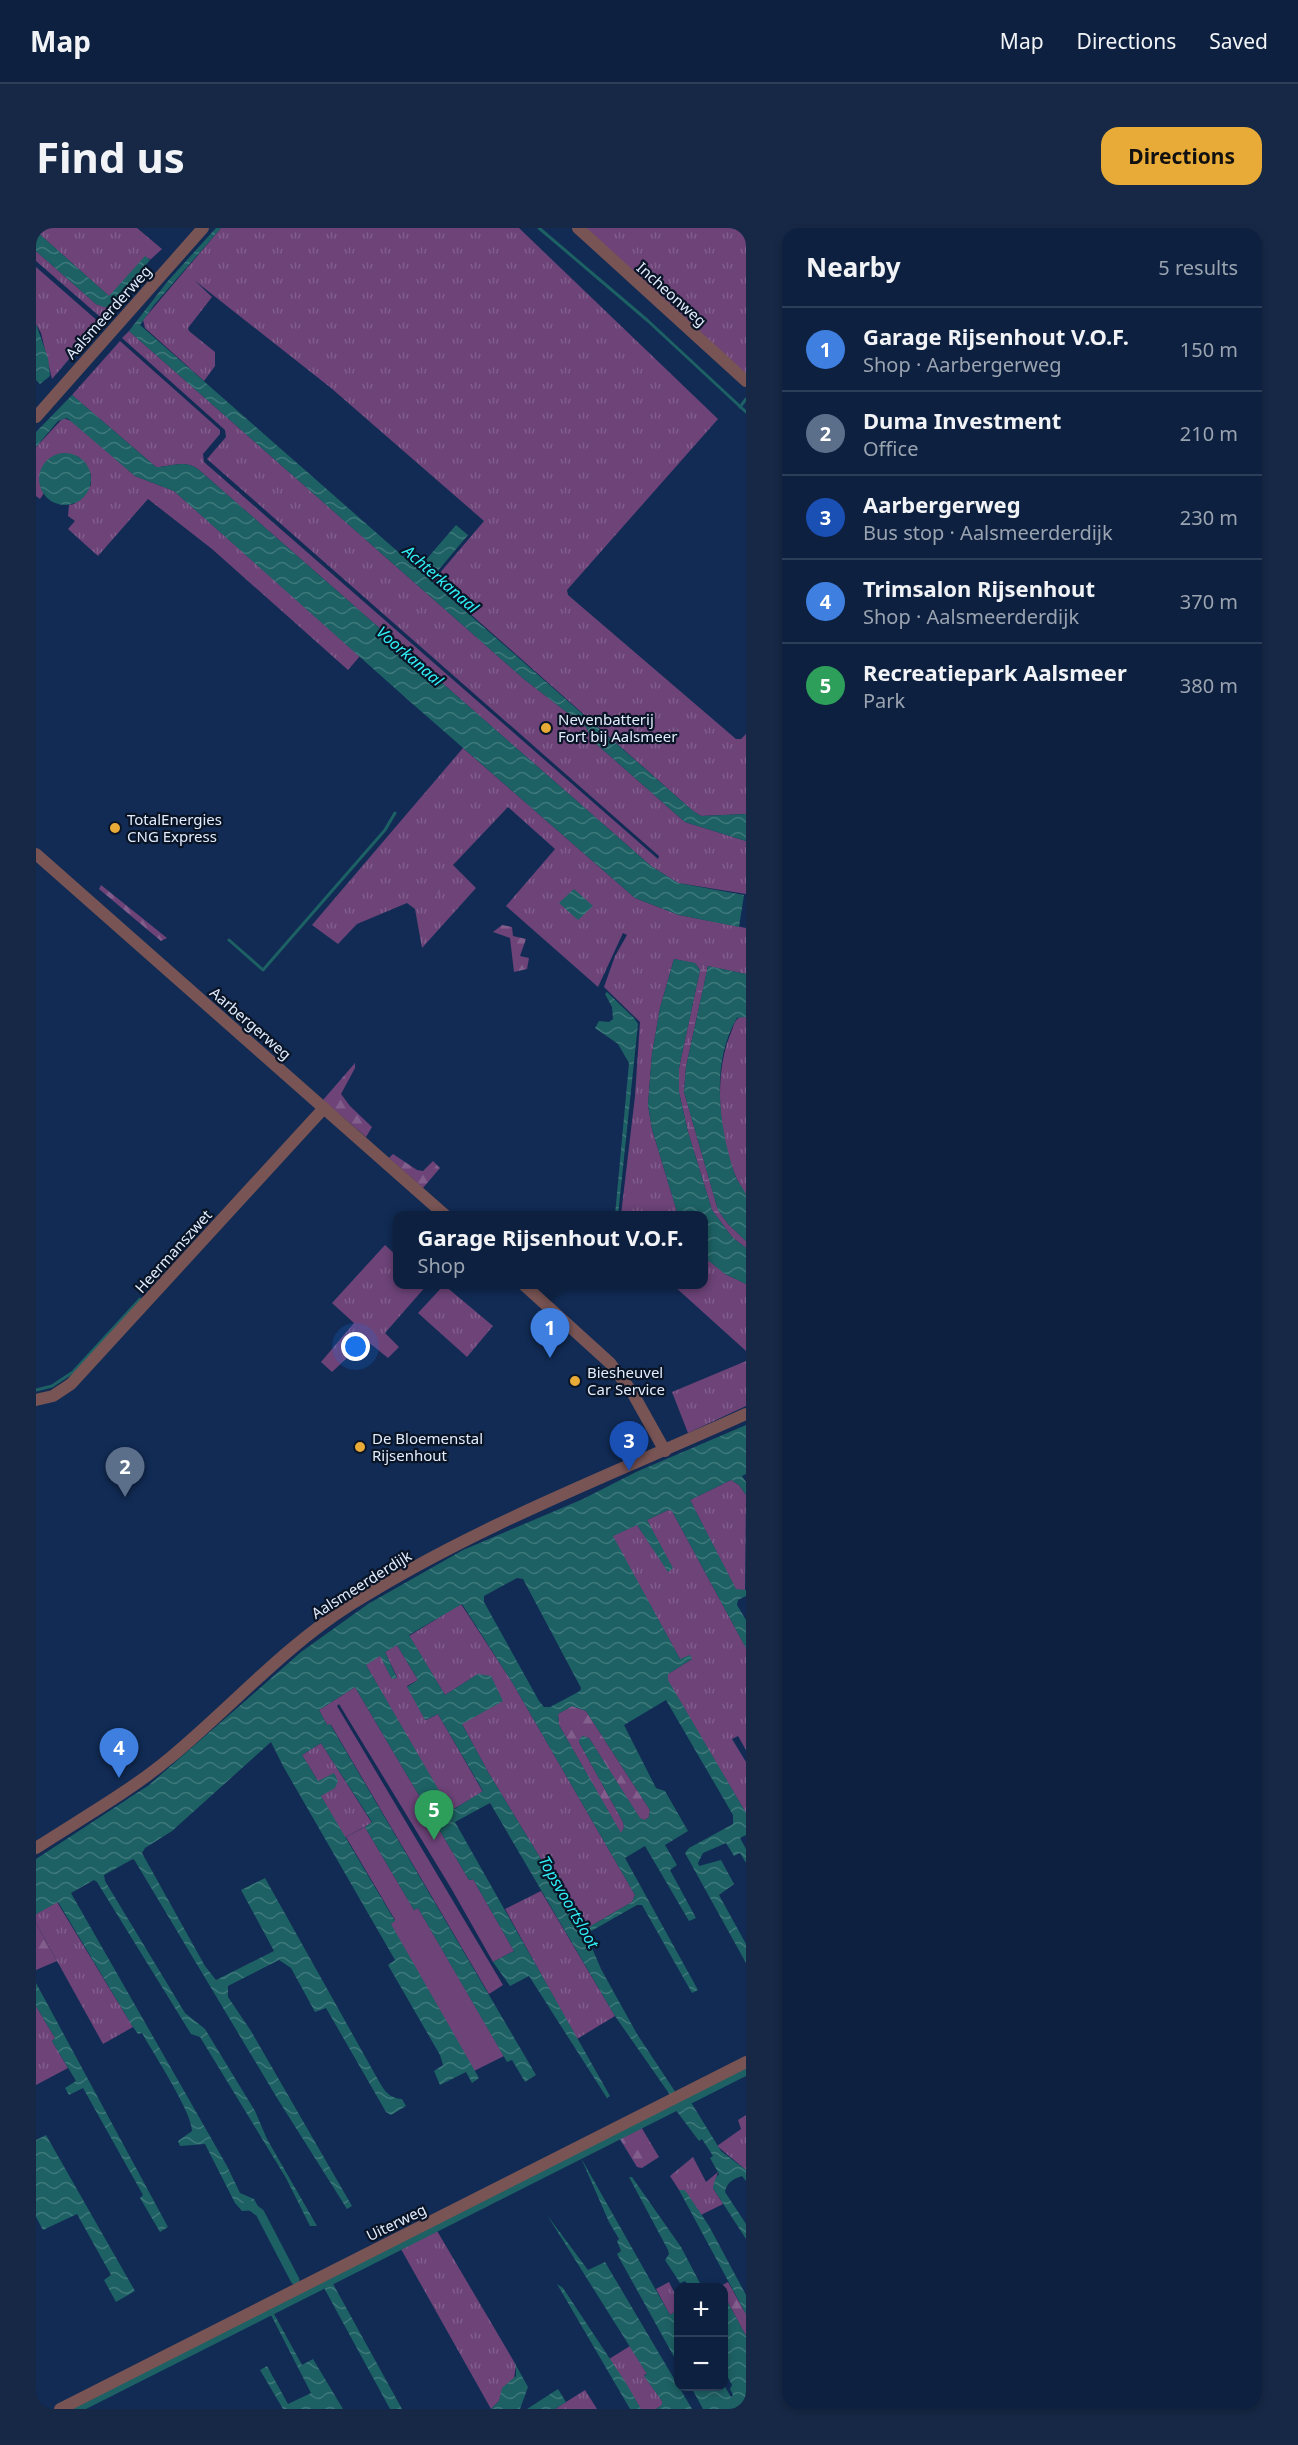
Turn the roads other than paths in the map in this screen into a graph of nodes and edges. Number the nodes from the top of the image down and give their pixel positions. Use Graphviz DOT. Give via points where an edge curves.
graph roads {
  1 [pos="203,228"];
  2 [pos="578,228"];
  3 [pos="746,381"];
  4 [pos="36,417"];
  5 [pos="36,854"];
  6 [pos="324,1108"];
  7 [pos="441,1211"];
  8 [pos="529,1289"];
  9 [pos="36,1400"];
  10 [pos="746,1414"];
  11 [pos="665,1451"];
  12 [pos="36,1848"];
  13 [pos="746,2062"];
  14 [pos="60,2409"];
  1 -- 4 [label="street, Aalsmeerderweg"];
  2 -- 3 [label="street, Incheonweg"];
  5 -- 6 [label="street, Aarbergerweg"];
  6 -- 7 [label="street, Aarbergerweg"];
  6 -- 9 [label="street, Heermanszwet" via="71,1384 53,1396"];
  8 -- 11 [label="street" via="610,1363 638,1401"];
  10 -- 11 [label="street, Aalsmeerderdijk"];
  11 -- 12 [label="street, Aalsmeerderdijk" via="484,1530 349,1606 262,1674 172,1756 124,1793"];
  13 -- 14 [label="street, Uiterweg"];
}
